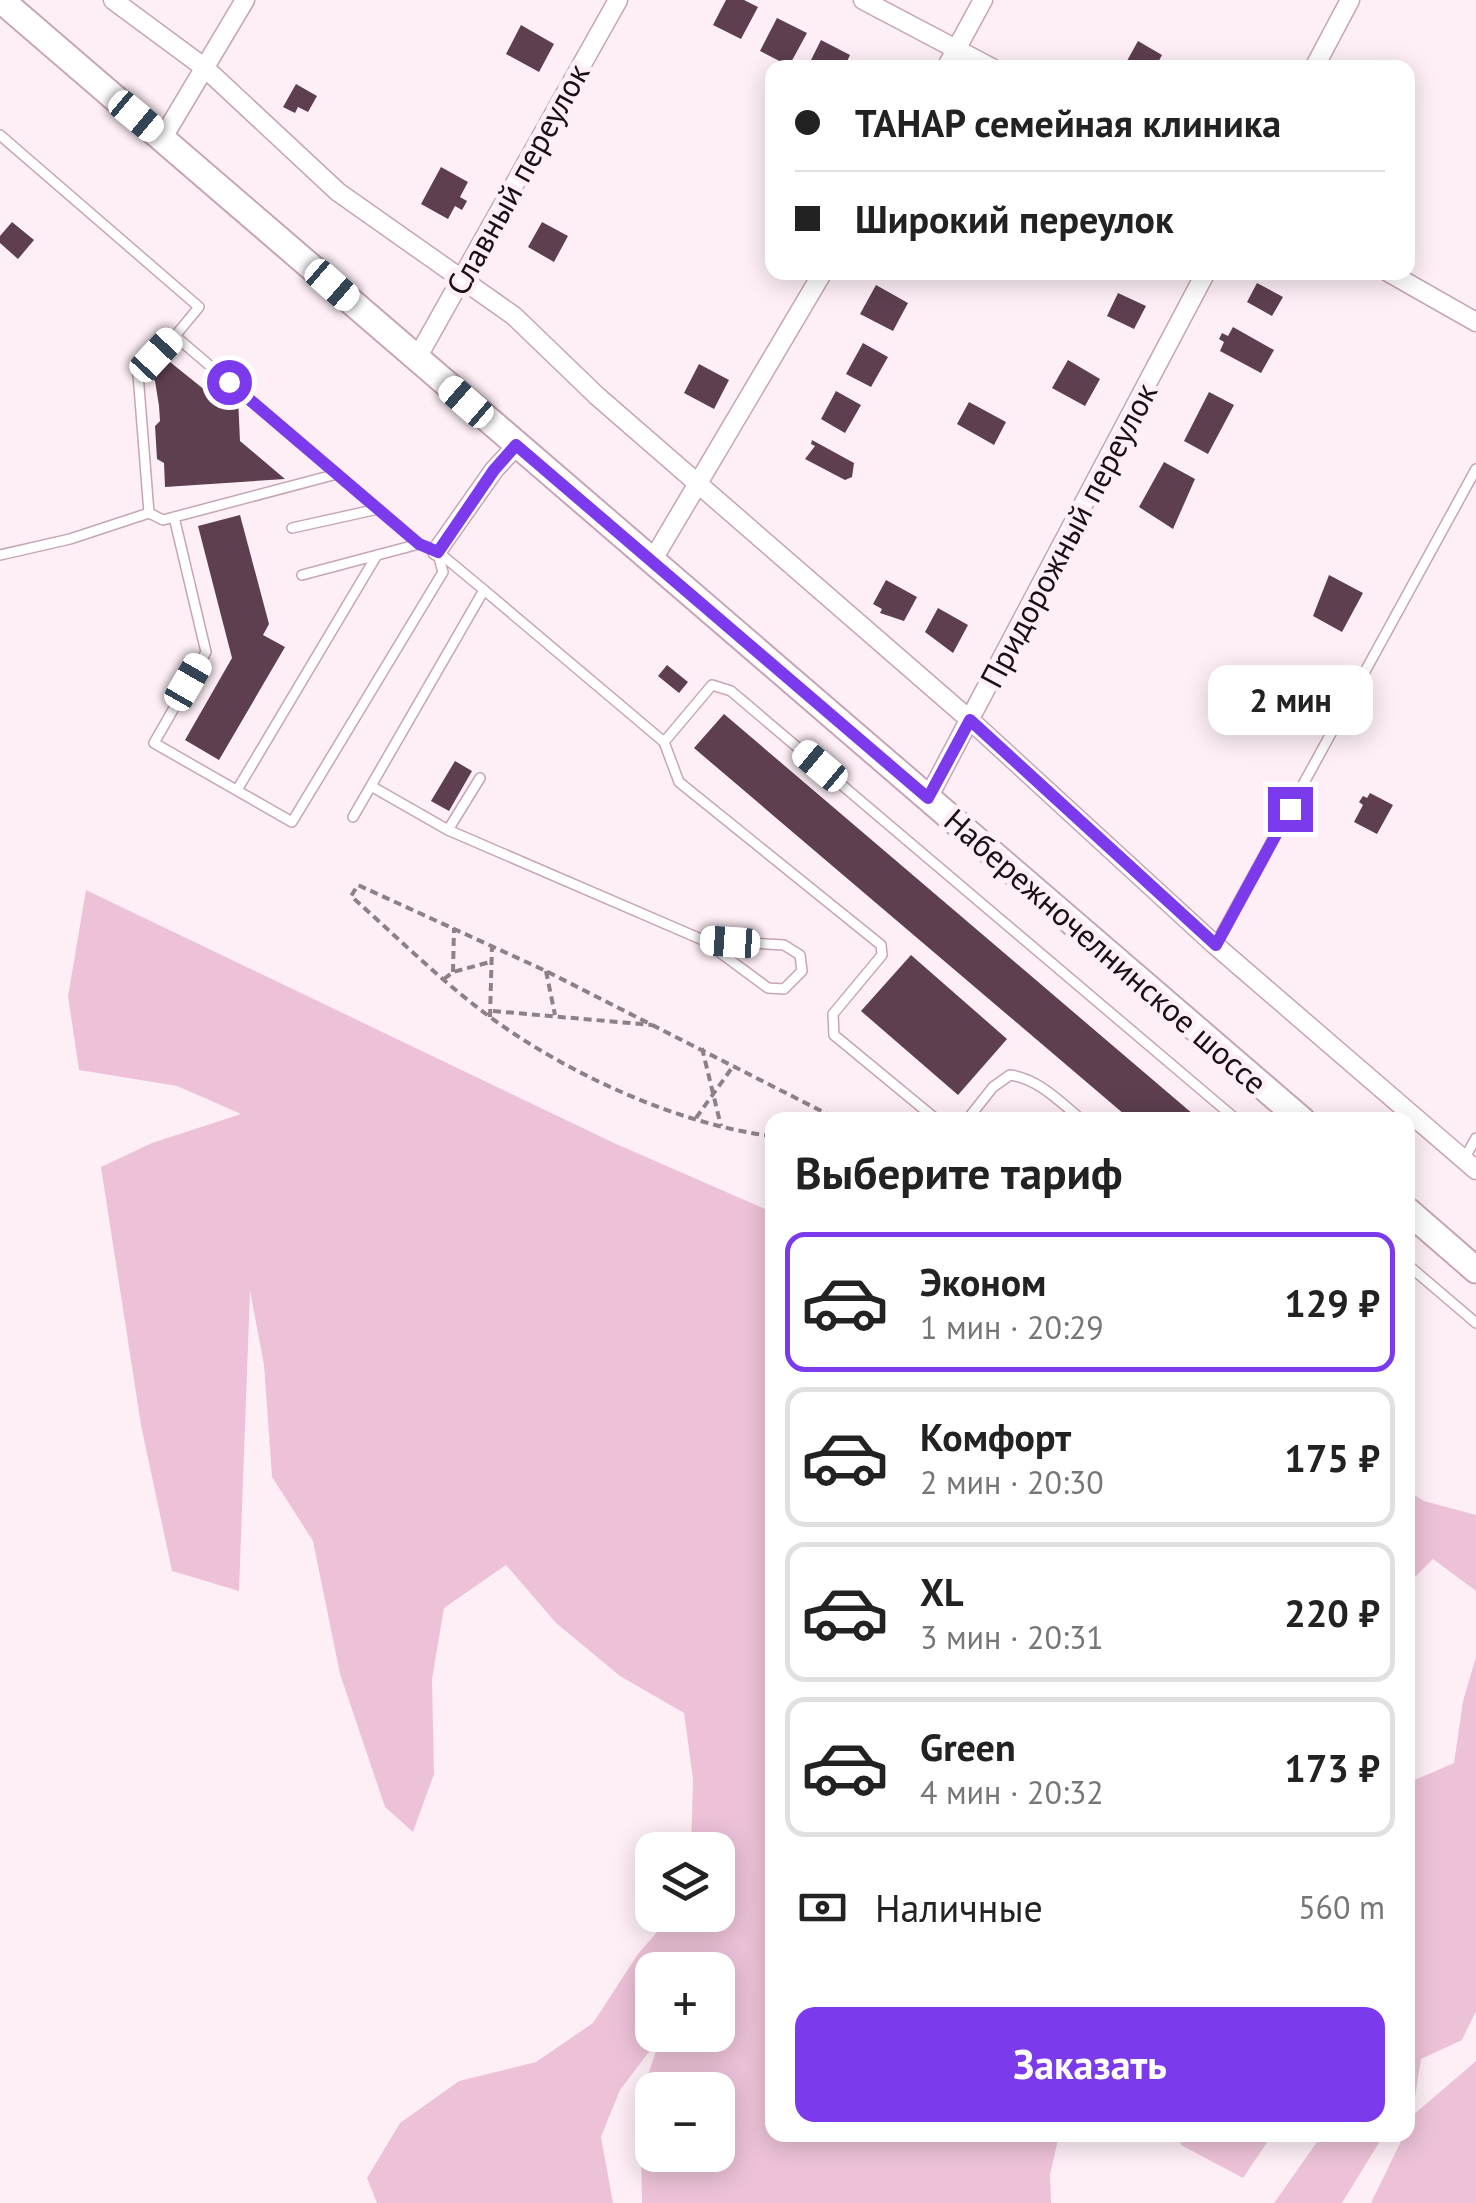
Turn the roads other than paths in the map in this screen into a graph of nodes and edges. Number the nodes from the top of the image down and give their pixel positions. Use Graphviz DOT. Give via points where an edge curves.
graph roads {
  1 [pos="0,0"];
  2 [pos="113,0"];
  3 [pos="245,0"];
  4 [pos="618,0"];
  5 [pos="862,0"];
  6 [pos="983,0"];
  7 [pos="1350,0"];
  8 [pos="956,50"];
  9 [pos="950,60"];
  10 [pos="976,60"];
  11 [pos="1318,60"];
  12 [pos="204,68"];
  13 [pos="0,135"];
  14 [pos="162,139"];
  15 [pos="462,276"];
  16 [pos="818,280"];
  17 [pos="1202,280"];
  18 [pos="1402,280"];
  19 [pos="1476,322"];
  20 [pos="175,336"];
  21 [pos="416,358"];
  22 [pos="516,445"];
  23 [pos="1476,469"];
  24 [pos="337,474"];
  25 [pos="697,482"];
  26 [pos="378,508"];
  27 [pos="150,513"];
  28 [pos="174,517"];
  29 [pos="292,528"];
  30 [pos="419,544"];
  31 [pos="438,552"];
  32 [pos="0,555"];
  33 [pos="377,555"];
  34 [pos="652,561"];
  35 [pos="302,575"];
  36 [pos="484,590"];
  37 [pos="970,720"];
  38 [pos="664,742"];
  39 [pos="480,778"];
  40 [pos="371,786"];
  41 [pos="238,790"];
  42 [pos="928,798"];
  43 [pos="352,817"];
  44 [pos="448,830"];
  45 [pos="703,940"];
  46 [pos="1216,945"];
  47 [pos="927,1112"];
  48 [pos="973,1112"];
  49 [pos="1072,1112"];
  50 [pos="1228,1112"];
  51 [pos="1293,1112"];
  52 [pos="1410,1112"];
  53 [pos="1415,1117"];
  54 [pos="1476,1138"];
  55 [pos="1470,1164"];
  56 [pos="1415,1216"];
  57 [pos="1476,1270"];
  58 [pos="1415,1271"];
  59 [pos="1476,1323"];
  1 -- 14 [label="main road, Набережночелнинское шоссе"];
  2 -- 12 [label="street"];
  3 -- 12 [label="street"];
  4 -- 15 [label="street, Славный переулок"];
  5 -- 8 [label="street"];
  6 -- 8 [label="street"];
  7 -- 11 [label="street"];
  8 -- 9 [label="street"];
  8 -- 10 [label="street"];
  12 -- 14 [label="street"];
  12 -- 15 [label="street" via="338,192"];
  13 -- 20 [label="lane" via="199,306"];
  14 -- 21 [label="main road, Набережночелнинское шоссе"];
  15 -- 21 [label="street, Славный переулок"];
  15 -- 25 [label="street"];
  16 -- 25 [label="street"];
  17 -- 37 [label="street, Придорожный переулок"];
  18 -- 19 [label="street"];
  20 -- 24 [label="lane"];
  20 -- 27 [label="lane" via="138,374"];
  21 -- 22 [label="main road, Набережночелнинское шоссе"];
  22 -- 31 [label="street"];
  22 -- 34 [label="main road, Набережночелнинское шоссе"];
  23 -- 46 [label="lane"];
  24 -- 26 [label="lane"];
  24 -- 28 [label="lane"];
  25 -- 34 [label="street"];
  25 -- 37 [label="street"];
  26 -- 29 [label="lane"];
  26 -- 30 [label="lane"];
  27 -- 28 [label="lane"];
  27 -- 32 [label="lane"];
  28 -- 41 [label="lane" via="206,652 154,743"];
  30 -- 31 [label="lane"];
  30 -- 33 [label="lane"];
  31 -- 36 [label="lane"];
  31 -- 41 [label="lane" via="443,572 292,822"];
  33 -- 35 [label="lane"];
  33 -- 41 [label="lane"];
  34 -- 42 [label="main road, Набережночелнинское шоссе"];
  36 -- 38 [label="lane"];
  36 -- 40 [label="lane"];
  37 -- 42 [label="street, Придорожный переулок"];
  37 -- 46 [label="street"];
  38 -- 47 [label="lane" via="680,782 881,946 882,955 833,1014 834,1035"];
  38 -- 50 [label="lane" via="712,685 731,690"];
  39 -- 44 [label="lane"];
  40 -- 43 [label="lane"];
  40 -- 44 [label="lane"];
  42 -- 51 [label="main road, Набережночелнинское шоссе"];
  44 -- 45 [label="lane"];
  45 -- 45 [label="lane" via="768,988 784,989 802,971 800,956 784,945"];
  46 -- 52 [label="street"];
  48 -- 49 [label="lane" via="1010,1074 1046,1090"];
  53 -- 55 [label="street"];
  54 -- 55 [label="lane"];
  56 -- 57 [label="main road"];
  58 -- 59 [label="lane"];
}
